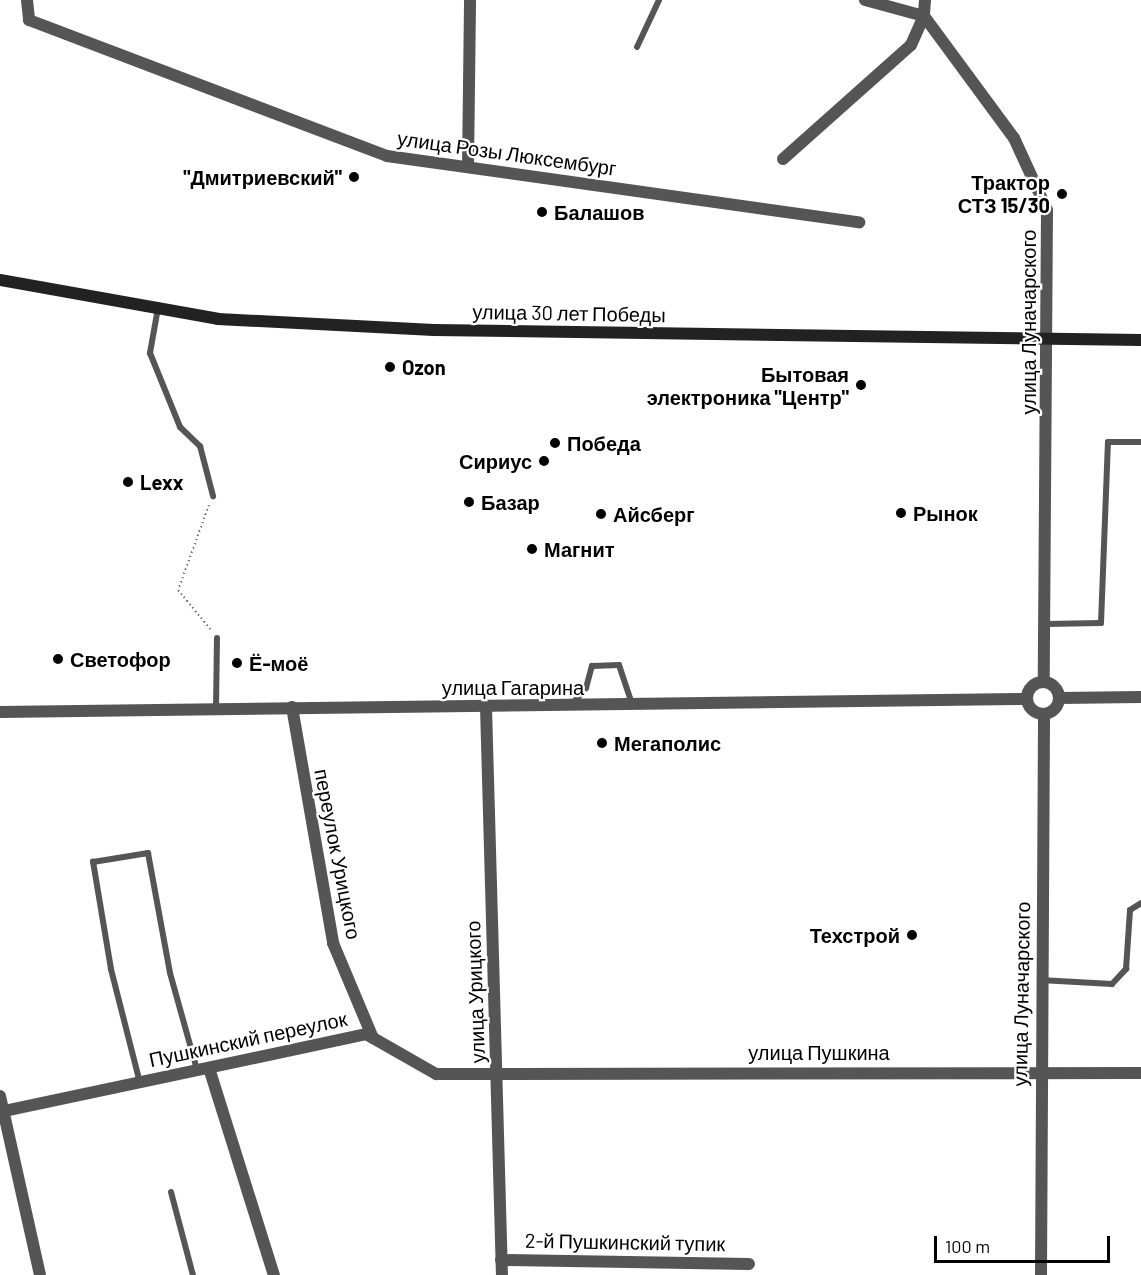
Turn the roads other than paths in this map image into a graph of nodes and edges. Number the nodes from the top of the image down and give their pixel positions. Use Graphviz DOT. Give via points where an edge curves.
graph roads {
  1 [pos="27,0"];
  2 [pos="470,0"];
  3 [pos="659,0"];
  4 [pos="865,0"];
  5 [pos="925,0"];
  6 [pos="924,16"];
  7 [pos="638,47"];
  8 [pos="783,159"];
  9 [pos="468,167"];
  10 [pos="859,222"];
  11 [pos="0,280"];
  12 [pos="158,308"];
  13 [pos="1049,340"];
  14 [pos="1141,340"];
  15 [pos="1141,442"];
  16 [pos="213,496"];
  17 [pos="1046,624"];
  18 [pos="217,638"];
  19 [pos="1044,681"];
  20 [pos="1141,697"];
  21 [pos="1026,699"];
  22 [pos="1059,699"];
  23 [pos="571,706"];
  24 [pos="292,707"];
  25 [pos="486,707"];
  26 [pos="633,707"];
  27 [pos="216,708"];
  28 [pos="0,712"];
  29 [pos="1044,714"];
  30 [pos="1141,903"];
  31 [pos="1040,980"];
  32 [pos="374,1038"];
  33 [pos="203,1069"];
  34 [pos="496,1071"];
  35 [pos="1039,1071"];
  36 [pos="1141,1073"];
  37 [pos="140,1083"];
  38 [pos="0,1096"];
  39 [pos="2,1112"];
  40 [pos="171,1192"];
  41 [pos="501,1260"];
  42 [pos="749,1264"];
  43 [pos="40,1275"];
  44 [pos="193,1275"];
  45 [pos="274,1275"];
  46 [pos="502,1275"];
  47 [pos="1041,1275"];
  1 -- 9 [label="street, улица Розы Люксембург" via="29,20 387,156"];
  2 -- 9 [label="street"];
  3 -- 7 [label="lane"];
  4 -- 6 [label="street"];
  5 -- 6 [label="street"];
  6 -- 8 [label="street" via="911,45"];
  6 -- 13 [label="street, улица Луначарского" via="1014,138 1047,210"];
  9 -- 10 [label="street, улица Розы Люксембург"];
  11 -- 12 [label="main road, улица 30 лет Победы"];
  12 -- 13 [label="main road, улица 30 лет Победы" via="218,319 434,330"];
  12 -- 16 [label="lane" via="150,353 180,427 200,446"];
  13 -- 14 [label="main road, улица 30 лет Победы"];
  13 -- 17 [label="street, улица Луначарского"];
  15 -- 17 [label="lane" via="1108,442 1101,622"];
  17 -- 19 [label="street, улица Луначарского"];
  18 -- 27 [label="lane"];
  19 -- 21 [label="street" via="1028,690"];
  19 -- 22 [label="street" via="1055,687"];
  20 -- 22 [label="street"];
  21 -- 26 [label="street, улица Гагарина"];
  21 -- 29 [label="street" via="1032,711"];
  22 -- 29 [label="street"];
  23 -- 25 [label="street, улица Гагарина"];
  23 -- 26 [label="street, улица Гагарина"];
  23 -- 26 [label="lane" via="586,688 592,666 619,665"];
  24 -- 25 [label="street, улица Гагарина"];
  24 -- 27 [label="street, улица Гагарина"];
  24 -- 32 [label="street, переулок Урицкого" via="333,943"];
  25 -- 34 [label="street, улица Урицкого"];
  27 -- 28 [label="street, улица Гагарина"];
  29 -- 31 [label="street, улица Луначарского"];
  30 -- 31 [label="lane" via="1130,910 1126,969 1112,984"];
  31 -- 35 [label="street, улица Луначарского"];
  32 -- 33 [label="street, Пушкинский переулок" via="366,1034"];
  32 -- 34 [label="street, Пушкинский переулок" via="436,1074"];
  33 -- 37 [label="street, Пушкинский переулок"];
  33 -- 37 [label="lane" via="170,973 148,853 93,862 111,969"];
  33 -- 45 [label="street"];
  34 -- 35 [label="street, улица Пушкина"];
  34 -- 41 [label="street, улица Урицкого"];
  35 -- 36 [label="street, улица Пушкина"];
  35 -- 47 [label="street, улица Луначарского"];
  37 -- 39 [label="street, Пушкинский переулок"];
  38 -- 39 [label="street"];
  39 -- 43 [label="street"];
  40 -- 44 [label="lane"];
  41 -- 42 [label="street, 2-й Пушкинский тупик"];
  41 -- 46 [label="street, улица Урицкого"];
}
